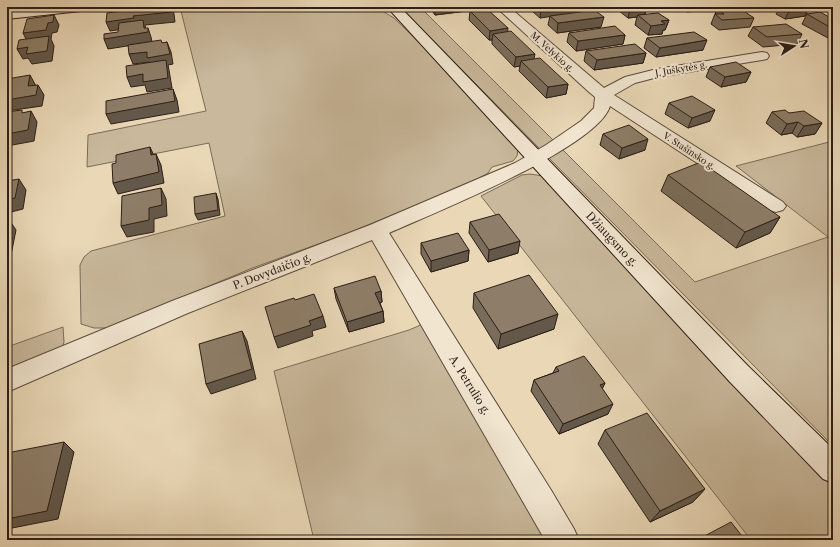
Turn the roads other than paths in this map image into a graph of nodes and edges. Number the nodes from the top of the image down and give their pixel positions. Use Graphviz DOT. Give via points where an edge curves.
graph roads {
  1 [pos="81,7"];
  2 [pos="393,7"];
  3 [pos="502,7"];
  4 [pos="7,15"];
  5 [pos="762,56"];
  6 [pos="603,95"];
  7 [pos="537,159"];
  8 [pos="776,206"];
  9 [pos="376,230"];
  10 [pos="7,381"];
  11 [pos="833,469"];
  12 [pos="563,540"];
  1 -- 4 [label="street"];
  2 -- 7 [label="street, Džiaugsmo g."];
  3 -- 6 [label="street, M. Velykio g."];
  5 -- 6 [label="street, J. Juškytės g." via="657,73 630,80"];
  6 -- 7 [label="street, P. Dovydaičio g." via="602,109 594,118"];
  6 -- 8 [label="street, V. Stašinsko g."];
  7 -- 9 [label="street, P. Dovydaičio g."];
  7 -- 11 [label="street, Džiaugsmo g." via="739,374"];
  9 -- 10 [label="street, P. Dovydaičio g." via="180,307"];
  9 -- 12 [label="street, A. Petrulio g."];
}
